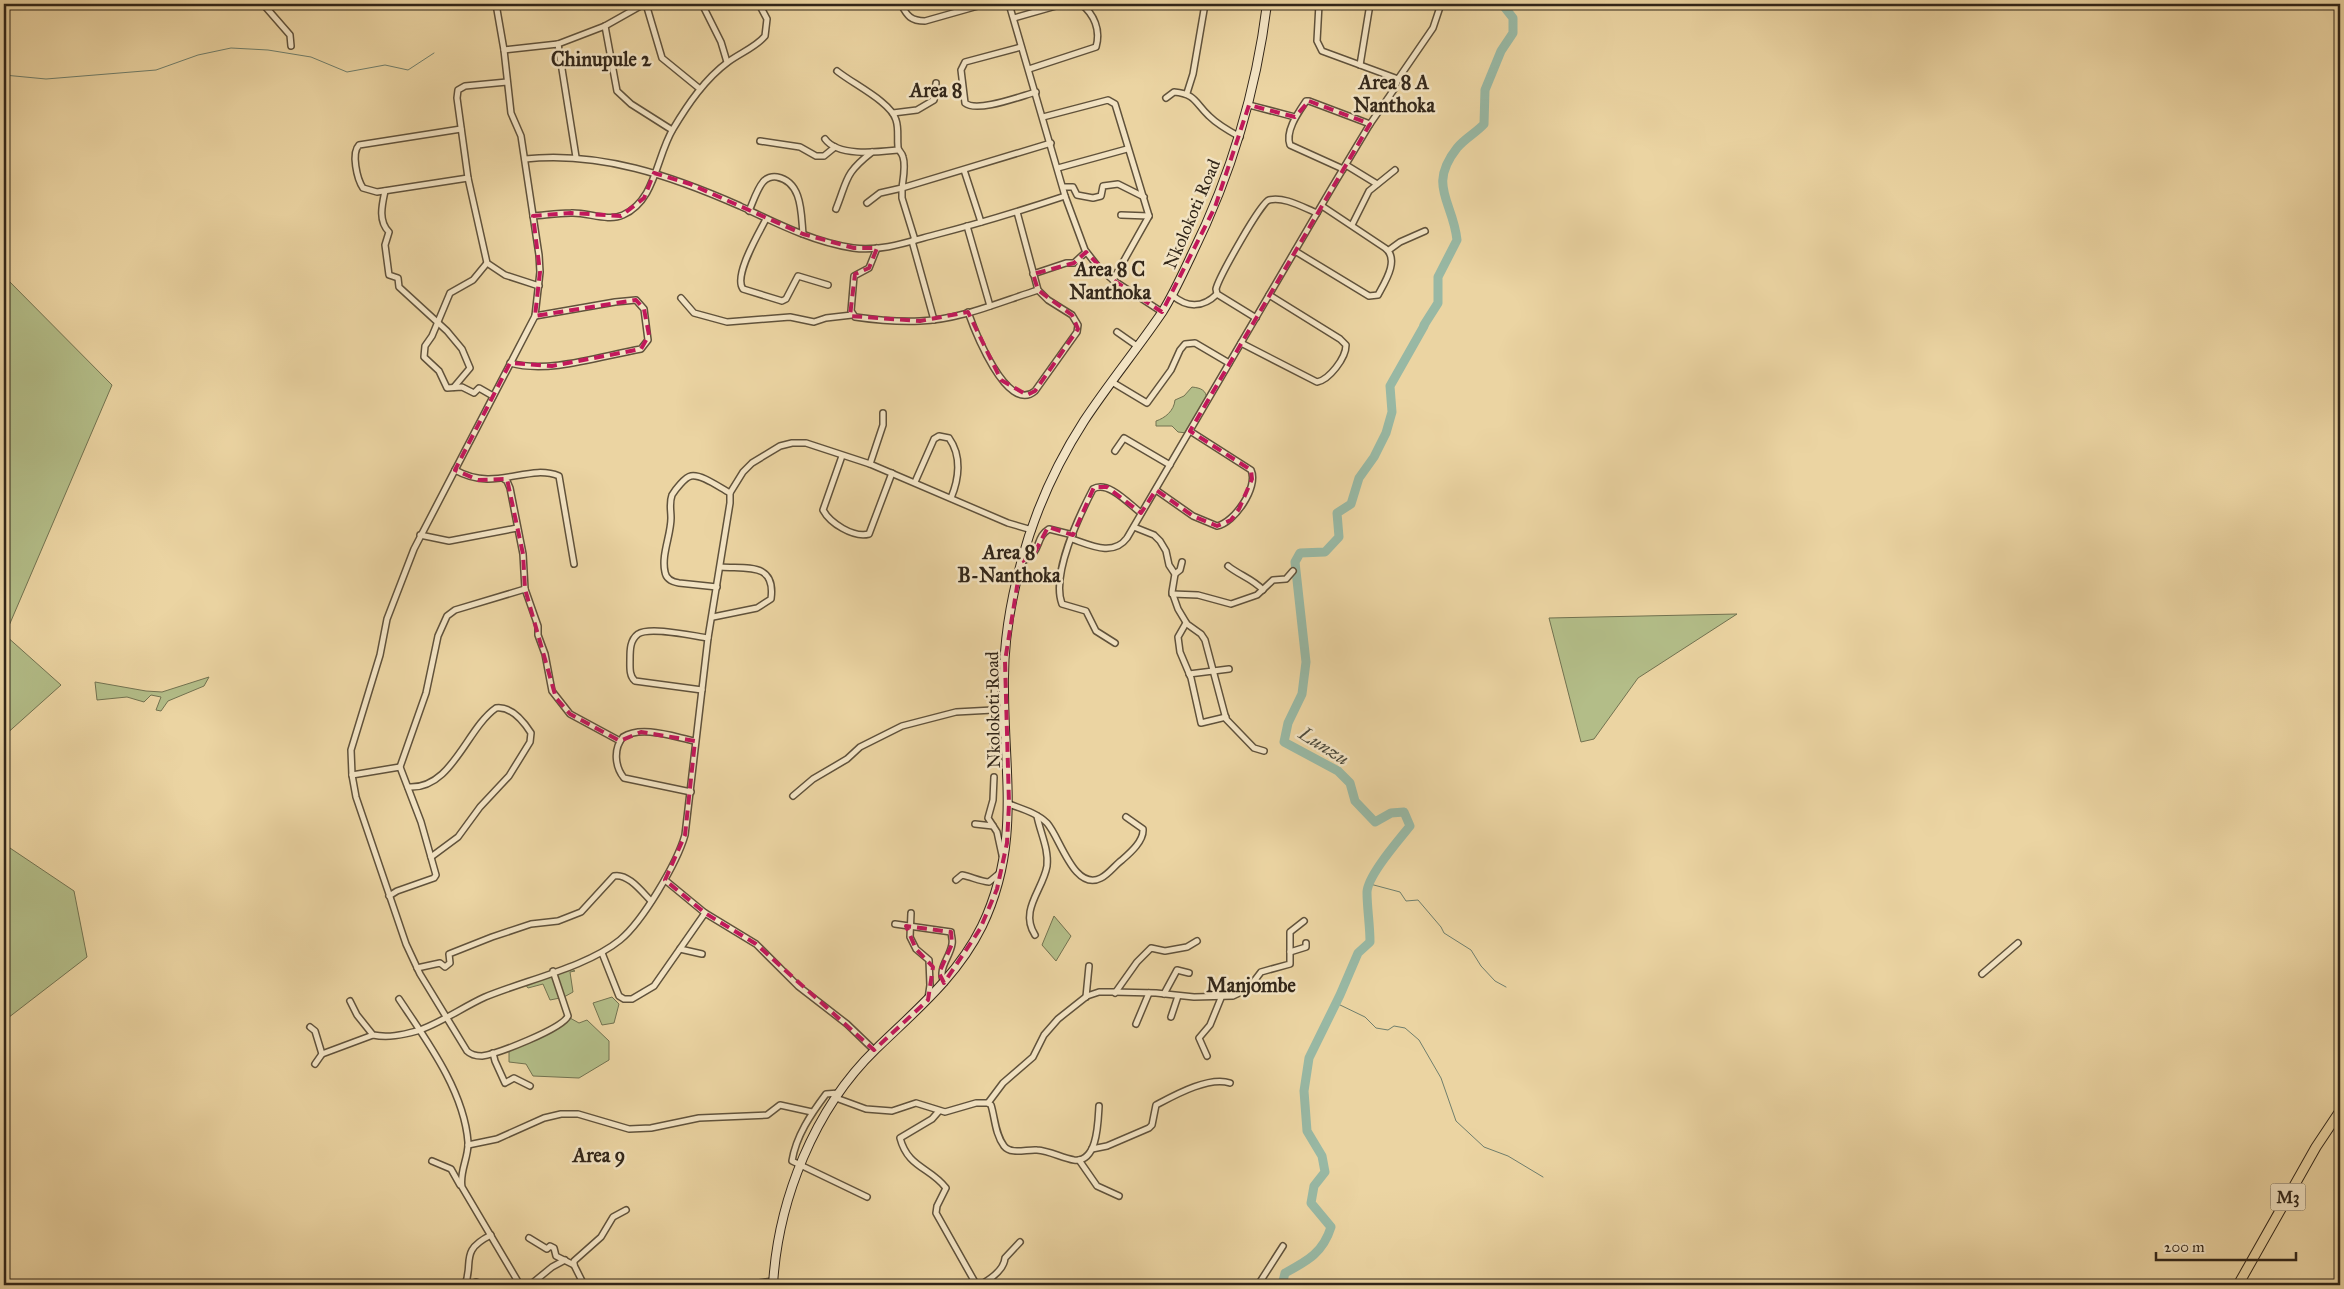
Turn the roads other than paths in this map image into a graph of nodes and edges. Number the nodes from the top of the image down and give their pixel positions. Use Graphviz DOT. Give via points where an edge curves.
graph roads {
  1 [pos="263,4"];
  2 [pos="496,4"];
  3 [pos="645,4"];
  4 [pos="702,4"];
  5 [pos="759,4"];
  6 [pos="901,4"];
  7 [pos="985,4"];
  8 [pos="1009,4"];
  9 [pos="1063,4"];
  10 [pos="1081,4"];
  11 [pos="1205,4"];
  12 [pos="1267,4"];
  13 [pos="1319,4"];
  14 [pos="1370,4"];
  15 [pos="1441,4"];
  16 [pos="1014,18"];
  17 [pos="604,26"];
  18 [pos="558,44"];
  19 [pos="291,46"];
  20 [pos="1021,47"];
  21 [pos="504,50"];
  22 [pos="727,62"];
  23 [pos="1360,65"];
  24 [pos="837,70"];
  25 [pos="1029,70"];
  26 [pos="1398,79"];
  27 [pos="507,82"];
  28 [pos="936,83"];
  29 [pos="700,89"];
  30 [pos="1036,92"];
  31 [pos="1187,93"];
  32 [pos="1166,98"];
  33 [pos="1249,105"];
  34 [pos="893,113"];
  35 [pos="1043,117"];
  36 [pos="1295,118"];
  37 [pos="1370,124"];
  38 [pos="461,129"];
  39 [pos="672,130"];
  40 [pos="1240,136"];
  41 [pos="825,139"];
  42 [pos="760,142"];
  43 [pos="1051,143"];
  44 [pos="835,147"];
  45 [pos="1127,149"];
  46 [pos="898,150"];
  47 [pos="872,152"];
  48 [pos="576,157"];
  49 [pos="525,159"];
  50 [pos="1345,167"];
  51 [pos="1058,168"];
  52 [pos="964,170"];
  53 [pos="1395,170"];
  54 [pos="654,173"];
  55 [pos="468,178"];
  56 [pos="1377,184"];
  57 [pos="1063,187"];
  58 [pos="902,188"];
  59 [pos="385,191"];
  60 [pos="1065,196"];
  61 [pos="1144,197"];
  62 [pos="867,203"];
  63 [pos="1322,206"];
  64 [pos="836,209"];
  65 [pos="750,211"];
  66 [pos="1016,212"];
  67 [pos="1317,213"];
  68 [pos="1121,215"];
  69 [pos="533,216"];
  70 [pos="1149,216"];
  71 [pos="766,219"];
  72 [pos="981,222"];
  73 [pos="1352,225"];
  74 [pos="967,226"];
  75 [pos="1425,232"];
  76 [pos="803,234"];
  77 [pos="913,241"];
  78 [pos="878,248"];
  79 [pos="1389,250"];
  80 [pos="1295,251"];
  81 [pos="1086,252"];
  82 [pos="487,263"];
  83 [pos="1033,274"];
  84 [pos="1113,280"];
  85 [pos="828,285"];
  86 [pos="539,286"];
  87 [pos="1038,290"];
  88 [pos="1217,294"];
  89 [pos="1172,295"];
  90 [pos="1269,295"];
  91 [pos="681,298"];
  92 [pos="990,306"];
  93 [pos="968,312"];
  94 [pos="1162,312"];
  95 [pos="852,315"];
  96 [pos="534,316"];
  97 [pos="1256,318"];
  98 [pos="934,320"];
  99 [pos="437,323"];
  100 [pos="1117,332"];
  101 [pos="1241,343"];
  102 [pos="1137,346"];
  103 [pos="510,363"];
  104 [pos="1229,363"];
  105 [pos="1112,382"];
  106 [pos="454,387"];
  107 [pos="493,396"];
  108 [pos="883,413"];
  109 [pos="1190,431"];
  110 [pos="1115,451"];
  111 [pos="842,456"];
  112 [pos="870,464"];
  113 [pos="1170,465"];
  114 [pos="455,470"];
  115 [pos="892,473"];
  116 [pos="504,479"];
  117 [pos="915,482"];
  118 [pos="1156,490"];
  119 [pos="730,493"];
  120 [pos="951,498"];
  121 [pos="1141,512"];
  122 [pos="1134,527"];
  123 [pos="517,528"];
  124 [pos="1032,530"];
  125 [pos="420,535"];
  126 [pos="1072,537"];
  127 [pos="1021,562"];
  128 [pos="1182,562"];
  129 [pos="574,564"];
  130 [pos="1228,566"];
  131 [pos="721,567"];
  132 [pos="1293,570"];
  133 [pos="1175,574"];
  134 [pos="717,587"];
  135 [pos="525,589"];
  136 [pos="1262,590"];
  137 [pos="1172,594"];
  138 [pos="712,617"];
  139 [pos="1186,623"];
  140 [pos="708,638"];
  141 [pos="1115,643"];
  142 [pos="1004,661"];
  143 [pos="1229,669"];
  144 [pos="1214,670"];
  145 [pos="1189,674"];
  146 [pos="702,690"];
  147 [pos="993,710"];
  148 [pos="1226,717"];
  149 [pos="620,741"];
  150 [pos="695,741"];
  151 [pos="993,742"];
  152 [pos="1264,751"];
  153 [pos="400,767"];
  154 [pos="352,775"];
  155 [pos="994,777"];
  156 [pos="408,787"];
  157 [pos="691,792"];
  158 [pos="792,796"];
  159 [pos="1009,804"];
  160 [pos="1037,816"];
  161 [pos="1126,817"];
  162 [pos="975,824"];
  163 [pos="993,826"];
  164 [pos="431,857"];
  165 [pos="1004,861"];
  166 [pos="1001,872"];
  167 [pos="665,880"];
  168 [pos="956,880"];
  169 [pos="389,896"];
  170 [pos="651,901"];
  171 [pos="911,912"];
  172 [pos="705,913"];
  173 [pos="1304,921"];
  174 [pos="895,924"];
  175 [pos="910,926"];
  176 [pos="1035,935"];
  177 [pos="1197,941"];
  178 [pos="1306,942"];
  179 [pos="2018,944"];
  180 [pos="680,949"];
  181 [pos="1290,952"];
  182 [pos="602,953"];
  183 [pos="702,954"];
  184 [pos="1088,966"];
  185 [pos="418,968"];
  186 [pos="553,972"];
  187 [pos="1189,973"];
  188 [pos="1982,974"];
  189 [pos="944,983"];
  190 [pos="1115,993"];
  191 [pos="1149,993"];
  192 [pos="1164,994"];
  193 [pos="1178,996"];
  194 [pos="1086,997"];
  195 [pos="400,998"];
  196 [pos="1221,998"];
  197 [pos="928,1000"];
  198 [pos="350,1002"];
  199 [pos="446,1016"];
  200 [pos="1171,1017"];
  201 [pos="1136,1024"];
  202 [pos="310,1027"];
  203 [pos="420,1030"];
  204 [pos="372,1035"];
  205 [pos="874,1050"];
  206 [pos="494,1053"];
  207 [pos="322,1054"];
  208 [pos="1207,1056"];
  209 [pos="315,1064"];
  210 [pos="1230,1083"];
  211 [pos="530,1086"];
  212 [pos="837,1096"];
  213 [pos="988,1103"];
  214 [pos="1099,1106"];
  215 [pos="940,1111"];
  216 [pos="2340,1111"];
  217 [pos="812,1112"];
  218 [pos="468,1145"];
  219 [pos="1092,1149"];
  220 [pos="1079,1160"];
  221 [pos="432,1162"];
  222 [pos="800,1166"];
  223 [pos="462,1187"];
  224 [pos="1119,1196"];
  225 [pos="867,1197"];
  226 [pos="626,1210"];
  227 [pos="491,1235"];
  228 [pos="529,1238"];
  229 [pos="1020,1242"];
  230 [pos="1283,1246"];
  231 [pos="565,1260"];
  232 [pos="574,1265"];
  233 [pos="773,1283"];
  234 [pos="466,1285"];
  235 [pos="483,1285"];
  236 [pos="520,1285"];
  237 [pos="530,1285"];
  238 [pos="584,1285"];
  239 [pos="744,1285"];
  240 [pos="878,1285"];
  241 [pos="942,1285"];
  242 [pos="976,1285"];
  243 [pos="1258,1285"];
  244 [pos="2238,1285"];
  1 -- 19 [label="street" via="290,34"];
  2 -- 21 [label="street"];
  3 -- 17 [label="street"];
  3 -- 29 [label="street" via="662,58"];
  4 -- 22 [label="street"];
  5 -- 22 [label="street" via="767,19 766,36"];
  6 -- 7 [label="street" via="907,16 916,21"];
  8 -- 16 [label="street"];
  9 -- 16 [label="street"];
  10 -- 25 [label="street" via="1091,12 1096,23 1096,47"];
  11 -- 31 [label="street" via="1194,74"];
  12 -- 33 [label="main road, Nkolokoti Road"];
  13 -- 23 [label="street" via="1318,46 1322,51"];
  14 -- 23 [label="street"];
  15 -- 26 [label="street" via="1433,28"];
  16 -- 20 [label="street"];
  17 -- 18 [label="street"];
  17 -- 39 [label="street" via="617,91 631,104"];
  18 -- 21 [label="street"];
  18 -- 48 [label="street"];
  20 -- 25 [label="street"];
  20 -- 30 [label="street" via="965,62 961,70 965,103 981,107"];
  21 -- 27 [label="street"];
  22 -- 29 [label="street"];
  23 -- 26 [label="street"];
  24 -- 34 [label="street" via="884,102"];
  25 -- 30 [label="street"];
  26 -- 37 [label="street" via="1396,88"];
  27 -- 38 [label="street" via="461,87 457,98"];
  27 -- 49 [label="street" via="511,113 519,130"];
  28 -- 34 [label="street" via="934,100 917,110"];
  29 -- 39 [label="street"];
  30 -- 35 [label="street"];
  31 -- 32 [label="street" via="1174,92"];
  31 -- 40 [label="street" via="1210,117"];
  33 -- 36 [label="street"];
  33 -- 40 [label="main road, Nkolokoti Road"];
  34 -- 46 [label="street" via="899,134"];
  35 -- 43 [label="street"];
  35 -- 45 [label="street" via="1113,101"];
  36 -- 37 [label="street" via="1309,101"];
  36 -- 50 [label="street" via="1289,136 1290,145"];
  37 -- 50 [label="street"];
  38 -- 55 [label="street"];
  38 -- 59 [label="street" via="371,142 357,147 360,184 368,190"];
  39 -- 54 [label="street"];
  40 -- 89 [label="main road, Nkolokoti Road" via="1215,207"];
  41 -- 44 [label="street"];
  42 -- 44 [label="street" via="800,147 816,156 824,156"];
  43 -- 51 [label="street"];
  43 -- 52 [label="street"];
  44 -- 47 [label="street"];
  45 -- 51 [label="street"];
  45 -- 61 [label="street"];
  46 -- 47 [label="street"];
  46 -- 58 [label="street" via="904,162"];
  47 -- 64 [label="street" via="847,177"];
  48 -- 49 [label="street"];
  48 -- 54 [label="street"];
  49 -- 69 [label="street"];
  50 -- 56 [label="street"];
  50 -- 63 [label="street"];
  51 -- 57 [label="street"];
  52 -- 58 [label="street"];
  52 -- 72 [label="street"];
  53 -- 56 [label="street"];
  54 -- 65 [label="street" via="690,184"];
  54 -- 69 [label="street" via="652,185 644,198 621,216 571,213"];
  55 -- 59 [label="street"];
  55 -- 82 [label="street"];
  56 -- 73 [label="street" via="1366,196"];
  57 -- 60 [label="street"];
  57 -- 61 [label="street" via="1073,187 1077,196 1093,198 1101,196 1103,186 1118,184"];
  58 -- 62 [label="street" via="880,193"];
  58 -- 77 [label="street"];
  59 -- 99 [label="street" via="381,217 384,228 389,232 385,245 389,275 398,278 399,287"];
  60 -- 66 [label="street"];
  60 -- 81 [label="street"];
  61 -- 70 [label="street"];
  63 -- 67 [label="street"];
  63 -- 73 [label="street"];
  65 -- 71 [label="street"];
  65 -- 76 [label="street" via="762,182 771,177 780,178 798,196"];
  66 -- 72 [label="street"];
  66 -- 83 [label="street"];
  67 -- 80 [label="street"];
  67 -- 88 [label="street" via="1281,200 1265,201 1218,283"];
  68 -- 70 [label="street"];
  69 -- 86 [label="street" via="539,255"];
  70 -- 84 [label="street"];
  71 -- 76 [label="street"];
  71 -- 85 [label="street" via="740,277 743,289 782,301 798,276"];
  72 -- 74 [label="street"];
  73 -- 79 [label="street"];
  74 -- 77 [label="street"];
  74 -- 92 [label="street"];
  75 -- 79 [label="street"];
  76 -- 78 [label="street" via="854,248"];
  77 -- 78 [label="street"];
  77 -- 98 [label="street"];
  78 -- 95 [label="street" via="869,268 854,276"];
  79 -- 80 [label="street" via="1392,259 1387,277 1374,297"];
  80 -- 90 [label="street"];
  81 -- 83 [label="street" via="1074,263"];
  81 -- 84 [label="street"];
  82 -- 86 [label="street" via="505,275"];
  82 -- 99 [label="street" via="473,280 450,293"];
  83 -- 87 [label="street"];
  84 -- 94 [label="street"];
  86 -- 96 [label="street"];
  87 -- 92 [label="street"];
  87 -- 93 [label="street" via="1072,315 1078,329 1031,394 1022,395 1002,380 986,354"];
  88 -- 89 [label="street" via="1208,302 1192,305 1182,303"];
  88 -- 97 [label="street"];
  89 -- 94 [label="main road, Nkolokoti Road"];
  90 -- 97 [label="street"];
  90 -- 101 [label="street" via="1344,343 1346,349 1340,360 1324,380 1317,382"];
  91 -- 95 [label="street" via="694,313 727,322 790,317 814,322"];
  92 -- 93 [label="street"];
  93 -- 98 [label="street"];
  94 -- 102 [label="main road, Nkolokoti Road"];
  95 -- 98 [label="street" via="874,320"];
  96 -- 103 [label="street"];
  96 -- 103 [label="street" via="636,300 644,309 648,340 641,348 552,366 533,368"];
  97 -- 101 [label="street"];
  99 -- 106 [label="street" via="462,349 470,368"];
  99 -- 106 [label="street" via="425,346 424,357 439,371 447,388"];
  100 -- 102 [label="street"];
  101 -- 104 [label="street"];
  102 -- 105 [label="main road, Nkolokoti Road"];
  103 -- 107 [label="street"];
  104 -- 105 [label="street" via="1195,343 1185,344 1147,403"];
  104 -- 109 [label="street"];
  105 -- 124 [label="main road, Nkolokoti Road" via="1083,423 1053,477"];
  106 -- 107 [label="street" via="474,393 479,388"];
  107 -- 114 [label="street"];
  108 -- 112 [label="street" via="883,425"];
  109 -- 113 [label="street"];
  109 -- 118 [label="street" via="1251,470 1252,479 1242,505 1231,520 1217,526 1193,516"];
  110 -- 113 [label="street" via="1124,438"];
  111 -- 112 [label="street"];
  111 -- 115 [label="street" via="823,510 829,520 857,534 869,534"];
  111 -- 119 [label="street" via="806,442 792,442 752,463"];
  112 -- 115 [label="street"];
  113 -- 118 [label="street"];
  114 -- 116 [label="street" via="478,480"];
  114 -- 125 [label="street"];
  115 -- 117 [label="street"];
  116 -- 123 [label="street" via="510,488"];
  116 -- 129 [label="street" via="550,473 559,476"];
  117 -- 120 [label="street"];
  117 -- 120 [label="street" via="934,439 949,438 954,445 959,472"];
  118 -- 121 [label="street"];
  119 -- 131 [label="street"];
  119 -- 134 [label="street" via="691,476 672,495 670,502 666,575 673,582"];
  120 -- 124 [label="street"];
  121 -- 122 [label="street"];
  121 -- 126 [label="street" via="1107,488 1097,487 1093,489"];
  122 -- 126 [label="street" via="1123,544 1113,548 1098,548"];
  122 -- 133 [label="street" via="1160,541"];
  123 -- 125 [label="street" via="450,541"];
  123 -- 135 [label="street"];
  124 -- 127 [label="main road, Nkolokoti Road"];
  125 -- 154 [label="street" via="387,619 380,655 352,742"];
  126 -- 127 [label="street" via="1049,529 1042,535 1034,554"];
  126 -- 141 [label="street" via="1059,586 1062,604 1086,610 1096,631"];
  127 -- 142 [label="main road, Nkolokoti Road"];
  128 -- 133 [label="street"];
  130 -- 136 [label="street"];
  131 -- 134 [label="street"];
  131 -- 138 [label="street" via="767,573 772,595 764,605"];
  132 -- 136 [label="street" via="1286,579 1273,580"];
  133 -- 137 [label="street"];
  134 -- 138 [label="street"];
  135 -- 149 [label="street" via="556,698 570,714"];
  135 -- 153 [label="street" via="455,610 447,616 438,636 426,693"];
  136 -- 137 [label="street" via="1231,604 1204,596"];
  137 -- 139 [label="street"];
  138 -- 140 [label="street"];
  139 -- 144 [label="street" via="1203,636"];
  139 -- 145 [label="street" via="1178,637"];
  140 -- 146 [label="street"];
  140 -- 146 [label="street" via="648,631 638,634 630,649 630,674 635,681"];
  142 -- 147 [label="street" via="997,664"];
  142 -- 159 [label="main road, Nkolokoti Road"];
  143 -- 144 [label="street"];
  144 -- 145 [label="street"];
  144 -- 148 [label="street"];
  145 -- 148 [label="street" via="1202,723"];
  146 -- 150 [label="street"];
  147 -- 151 [label="street"];
  147 -- 158 [label="street" via="956,712 912,722 860,746"];
  148 -- 152 [label="street" via="1228,723 1254,748"];
  149 -- 150 [label="street" via="626,735 641,732"];
  149 -- 157 [label="street" via="616,752 617,767 624,778"];
  150 -- 157 [label="street"];
  153 -- 154 [label="street"];
  153 -- 156 [label="street"];
  154 -- 169 [label="street" via="356,797"];
  155 -- 163 [label="street" via="988,818"];
  156 -- 164 [label="street"];
  156 -- 164 [label="street" via="422,786 443,774 496,708 504,708 516,716 531,733 530,742 509,776 458,837"];
  157 -- 167 [label="street" via="681,849"];
  159 -- 160 [label="street"];
  159 -- 165 [label="main road, Nkolokoti Road"];
  160 -- 161 [label="street" via="1051,828 1074,871 1085,878 1097,879 1132,851 1143,833 1140,826"];
  160 -- 176 [label="street" via="1047,854 1045,872 1029,917"];
  162 -- 163 [label="street"];
  163 -- 165 [label="street"];
  164 -- 169 [label="street" via="436,871 434,878"];
  165 -- 166 [label="main road, Nkolokoti Road"];
  166 -- 168 [label="street" via="989,882 962,875"];
  166 -- 189 [label="main road, Nkolokoti Road" via="980,929"];
  167 -- 170 [label="street"];
  167 -- 172 [label="street"];
  169 -- 185 [label="street"];
  170 -- 182 [label="street" via="622,939"];
  170 -- 185 [label="street" via="627,878 614,876 581,912 558,921 531,924 449,954 450,963 445,967 440,963"];
  171 -- 175 [label="street"];
  172 -- 180 [label="street"];
  172 -- 205 [label="street" via="756,944 798,986"];
  173 -- 181 [label="street" via="1290,932"];
  174 -- 175 [label="street"];
  175 -- 189 [label="street" via="951,932 952,944 941,977"];
  175 -- 197 [label="street" via="910,937 916,949 929,960"];
  177 -- 190 [label="street" via="1187,947 1165,951 1151,948"];
  178 -- 181 [label="street" via="1306,947"];
  179 -- 188 [label="street"];
  180 -- 182 [label="street" via="654,986 642,994 624,999 616,990"];
  180 -- 183 [label="street"];
  181 -- 196 [label="street" via="1290,964 1262,972 1248,989"];
  182 -- 186 [label="street"];
  184 -- 194 [label="street"];
  185 -- 199 [label="street"];
  186 -- 199 [label="street" via="483,998"];
  186 -- 206 [label="street" via="568,1016 565,1021"];
  187 -- 192 [label="street" via="1177,970"];
  189 -- 197 [label="main road, Nkolokoti Road"];
  190 -- 191 [label="street"];
  190 -- 194 [label="street" via="1099,992"];
  191 -- 192 [label="street"];
  191 -- 201 [label="street"];
  192 -- 193 [label="street"];
  193 -- 196 [label="street"];
  193 -- 200 [label="street"];
  194 -- 213 [label="street" via="1058,1019 1044,1035 1032,1058 1003,1083"];
  195 -- 203 [label="street"];
  196 -- 208 [label="street" via="1210,1025 1199,1038"];
  197 -- 205 [label="main road, Nkolokoti Road"];
  198 -- 204 [label="street"];
  199 -- 203 [label="street"];
  199 -- 206 [label="street" via="467,1051 477,1056"];
  202 -- 207 [label="street" via="315,1031"];
  203 -- 204 [label="street" via="392,1037"];
  203 -- 218 [label="street" via="462,1106"];
  204 -- 207 [label="street"];
  205 -- 212 [label="main road, Nkolokoti Road"];
  206 -- 211 [label="street" via="494,1061 505,1083 514,1078"];
  207 -- 209 [label="street"];
  210 -- 219 [label="street" via="1211,1082 1170,1098 1156,1105 1149,1128"];
  212 -- 215 [label="street" via="866,1109 892,1110 916,1103"];
  212 -- 217 [label="street" via="826,1094"];
  212 -- 222 [label="main road, Nkolokoti Road"];
  213 -- 215 [label="street"];
  213 -- 220 [label="street" via="1005,1147 1013,1151 1040,1150"];
  214 -- 219 [label="street"];
  215 -- 242 [label="street" via="900,1138 913,1163 946,1188 936,1213"];
  216 -- 244 [label="highway, M3"];
  217 -- 218 [label="street" via="780,1105 767,1115 708,1117 628,1129 578,1114 561,1114 497,1139"];
  217 -- 222 [label="street" via="792,1159"];
  218 -- 223 [label="street"];
  219 -- 220 [label="street"];
  220 -- 224 [label="street" via="1097,1186"];
  221 -- 223 [label="street" via="451,1169"];
  222 -- 225 [label="street"];
  222 -- 233 [label="main road, Nkolokoti Road" via="785,1212"];
  223 -- 227 [label="street"];
  226 -- 232 [label="street" via="613,1217 605,1231 574,1260"];
  227 -- 234 [label="street" via="473,1249 467,1265"];
  227 -- 236 [label="street"];
  228 -- 231 [label="street" via="547,1249 550,1246 554,1248 556,1256"];
  229 -- 242 [label="street" via="1005,1258 999,1272"];
  230 -- 243 [label="street"];
  231 -- 232 [label="street"];
  231 -- 237 [label="street"];
  232 -- 238 [label="street"];
  233 -- 239 [label="street"];
  234 -- 235 [label="street" via="476,1282"];
  240 -- 241 [label="street"];
}
